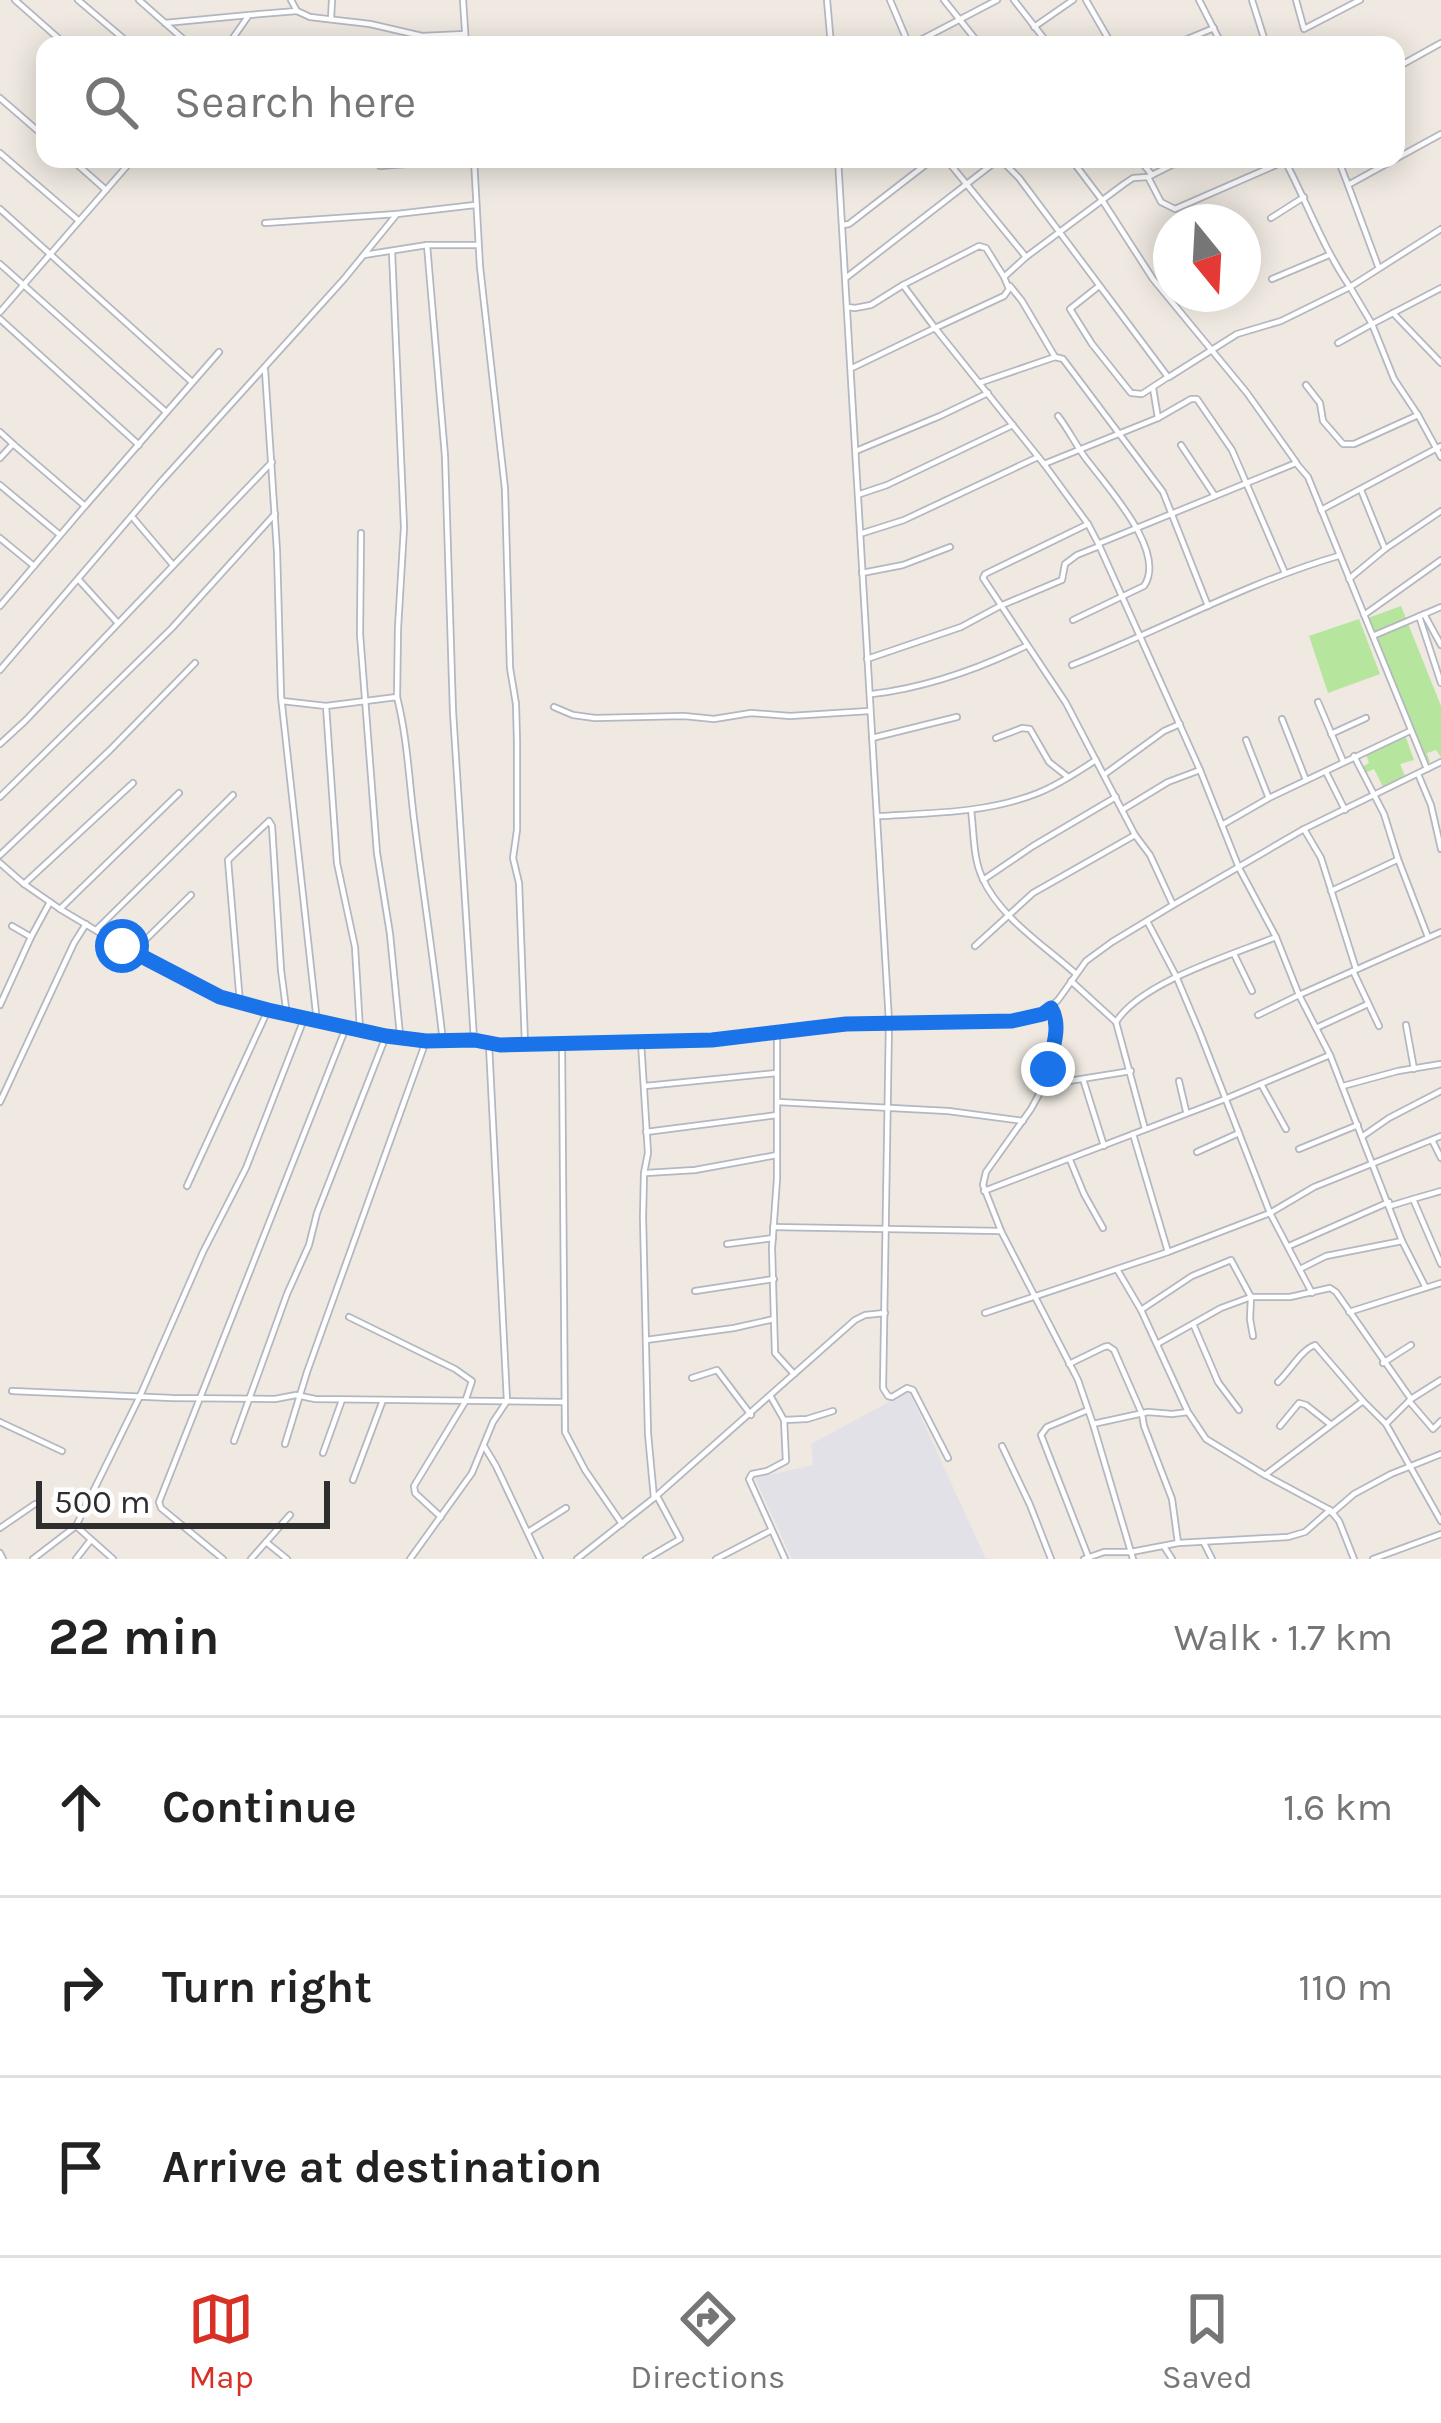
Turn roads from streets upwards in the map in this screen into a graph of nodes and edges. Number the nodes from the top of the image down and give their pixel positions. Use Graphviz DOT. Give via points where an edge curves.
graph roads {
  1 [pos="16,0"];
  2 [pos="78,0"];
  3 [pos="139,0"];
  4 [pos="291,0"];
  5 [pos="332,0"];
  6 [pos="464,0"];
  7 [pos="827,0"];
  8 [pos="890,0"];
  9 [pos="944,0"];
  10 [pos="997,0"];
  11 [pos="1014,0"];
  12 [pos="1073,0"];
  13 [pos="1086,0"];
  14 [pos="1198,0"];
  15 [pos="1252,0"];
  16 [pos="1296,0"];
  17 [pos="1360,0"];
  18 [pos="297,10"];
  19 [pos="249,15"];
  20 [pos="958,18"];
  21 [pos="331,19"];
  22 [pos="165,22"];
  23 [pos="1034,27"];
  24 [pos="1214,28"];
  25 [pos="466,34"];
  26 [pos="56,36"];
  27 [pos="120,36"];
  28 [pos="180,36"];
  29 [pos="234,36"];
  30 [pos="830,36"];
  31 [pos="907,36"];
  32 [pos="927,36"];
  33 [pos="973,36"];
  34 [pos="1042,36"];
  35 [pos="1107,36"];
  36 [pos="1195,36"];
  37 [pos="1218,36"];
  38 [pos="1263,36"];
  39 [pos="1441,43"];
  40 [pos="1405,63"];
  41 [pos="0,98"];
  42 [pos="36,129"];
  43 [pos="1441,134"];
  44 [pos="0,153"];
  45 [pos="1405,154"];
  46 [pos="80,168"];
  47 [pos="124,168"];
  48 [pos="473,168"];
  49 [pos="839,168"];
  50 [pos="921,168"];
  51 [pos="954,168"];
  52 [pos="987,168"];
  53 [pos="1008,168"];
  54 [pos="1078,168"];
  55 [pos="1145,168"];
  56 [pos="1166,168"];
  57 [pos="1266,168"];
  58 [pos="1288,168"];
  59 [pos="1341,168"];
  60 [pos="1379,168"];
  61 [pos="1150,176"];
  62 [pos="968,183"];
  63 [pos="1348,185"];
  64 [pos="106,190"];
  65 [pos="1304,197"];
  66 [pos="1102,200"];
  67 [pos="475,205"];
  68 [pos="0,209"];
  69 [pos="397,214"];
  70 [pos="1271,218"];
  71 [pos="79,221"];
  72 [pos="265,223"];
  73 [pos="843,225"];
  74 [pos="1441,229"];
  75 [pos="1059,232"];
  76 [pos="427,245"];
  77 [pos="478,245"];
  78 [pos="392,252"];
  79 [pos="50,254"];
  80 [pos="364,255"];
  81 [pos="1329,256"];
  82 [pos="1026,257"];
  83 [pos="0,264"];
  84 [pos="1379,268"];
  85 [pos="845,278"];
  86 [pos="1272,279"];
  87 [pos="1006,280"];
  88 [pos="23,285"];
  89 [pos="903,285"];
  90 [pos="1099,286"];
  91 [pos="1350,287"];
  92 [pos="1441,289"];
  93 [pos="847,307"];
  94 [pos="1393,313"];
  95 [pos="0,316"];
  96 [pos="1372,324"];
  97 [pos="935,328"];
  98 [pos="1338,343"];
  99 [pos="219,352"];
  100 [pos="1213,352"];
  101 [pos="1055,357"];
  102 [pos="1440,359"];
  103 [pos="265,368"];
  104 [pos="852,368"];
  105 [pos="1168,377"];
  106 [pos="194,383"];
  107 [pos="980,383"];
  108 [pos="1306,385"];
  109 [pos="1153,388"];
  110 [pos="988,393"];
  111 [pos="167,413"];
  112 [pos="1058,416"];
  113 [pos="1418,416"];
  114 [pos="1158,418"];
  115 [pos="1013,425"];
  116 [pos="0,431"];
  117 [pos="1119,434"];
  118 [pos="13,444"];
  119 [pos="139,445"];
  120 [pos="1181,445"];
  121 [pos="1439,448"];
  122 [pos="1079,449"];
  123 [pos="855,451"];
  124 [pos="1039,457"];
  125 [pos="1441,457"];
  126 [pos="0,458"];
  127 [pos="272,462"];
  128 [pos="1297,463"];
  129 [pos="1044,464"];
  130 [pos="1248,484"];
  131 [pos="0,485"];
  132 [pos="1361,490"];
  133 [pos="859,494"];
  134 [pos="1215,496"];
  135 [pos="85,506"];
  136 [pos="1321,510"];
  137 [pos="1441,511"];
  138 [pos="1173,513"];
  139 [pos="275,514"];
  140 [pos="132,517"];
  141 [pos="1088,524"];
  142 [pos="1136,527"];
  143 [pos="361,533"];
  144 [pos="860,534"];
  145 [pos="60,535"];
  146 [pos="0,538"];
  147 [pos="1099,545"];
  148 [pos="950,547"];
  149 [pos="1385,549"];
  150 [pos="1340,555"];
  151 [pos="1441,560"];
  152 [pos="173,565"];
  153 [pos="34,566"];
  154 [pos="1285,573"];
  155 [pos="862,574"];
  156 [pos="1349,579"];
  157 [pos="79,580"];
  158 [pos="0,592"];
  159 [pos="1121,597"];
  160 [pos="8,598"];
  161 [pos="0,606"];
  162 [pos="1000,606"];
  163 [pos="1208,606"];
  164 [pos="1441,607"];
  165 [pos="1364,615"];
  166 [pos="1422,615"];
  167 [pos="1073,620"];
  168 [pos="118,622"];
  169 [pos="1372,636"];
  170 [pos="1139,639"];
  171 [pos="1441,645"];
  172 [pos="1026,646"];
  173 [pos="868,659"];
  174 [pos="195,663"];
  175 [pos="1072,665"];
  176 [pos="0,670"];
  177 [pos="65,677"];
  178 [pos="1441,683"];
  179 [pos="870,694"];
  180 [pos="397,698"];
  181 [pos="282,701"];
  182 [pos="1318,702"];
  183 [pos="366,703"];
  184 [pos="326,706"];
  185 [pos="554,707"];
  186 [pos="871,711"];
  187 [pos="957,717"];
  188 [pos="1366,718"];
  189 [pos="1282,719"];
  190 [pos="1180,724"];
  191 [pos="1410,731"];
  192 [pos="1331,734"];
  193 [pos="872,738"];
  194 [pos="996,738"];
  195 [pos="1246,740"];
  196 [pos="0,744"];
  197 [pos="1354,756"];
  198 [pos="1096,760"];
  199 [pos="1343,761"];
  200 [pos="1441,762"];
  201 [pos="1427,769"];
  202 [pos="1200,770"];
  203 [pos="1326,770"];
  204 [pos="1418,774"];
  205 [pos="1104,775"];
  206 [pos="1068,777"];
  207 [pos="1306,780"];
  208 [pos="133,783"];
  209 [pos="179,793"];
  210 [pos="233,795"];
  211 [pos="1376,795"];
  212 [pos="0,797"];
  213 [pos="1116,797"];
  214 [pos="1269,798"];
  215 [pos="971,810"];
  216 [pos="1122,810"];
  217 [pos="1345,810"];
  218 [pos="877,816"];
  219 [pos="1222,825"];
  220 [pos="1304,829"];
  221 [pos="1136,835"];
  222 [pos="1441,849"];
  223 [pos="0,859"];
  224 [pos="1398,860"];
  225 [pos="1239,868"];
  226 [pos="983,880"];
  227 [pos="24,884"];
  228 [pos="1331,890"];
  229 [pos="191,895"];
  230 [pos="50,902"];
  231 [pos="1173,905"];
  232 [pos="60,909"];
  233 [pos="1008,914"];
  234 [pos="1147,921"];
  235 [pos="86,924"];
  236 [pos="12,926"];
  237 [pos="95,931"];
  238 [pos="1441,932"];
  239 [pos="31,937"];
  240 [pos="1276,937"];
  241 [pos="1428,938"];
  242 [pos="975,946"];
  243 [pos="133,952"];
  244 [pos="1234,954"];
  245 [pos="1355,970"];
  246 [pos="1076,974"];
  247 [pos="1176,976"];
  248 [pos="1071,981"];
  249 [pos="1252,991"];
  250 [pos="1299,994"];
  251 [pos="240,1003"];
  252 [pos="1368,1004"];
  253 [pos="0,1005"];
  254 [pos="1051,1008"];
  255 [pos="268,1010"];
  256 [pos="1258,1015"];
  257 [pos="287,1016"];
  258 [pos="304,1019"];
  259 [pos="317,1022"];
  260 [pos="890,1022"];
  261 [pos="1116,1022"];
  262 [pos="1406,1025"];
  263 [pos="1379,1026"];
  264 [pos="346,1028"];
  265 [pos="1316,1028"];
  266 [pos="360,1030"];
  267 [pos="777,1031"];
  268 [pos="386,1036"];
  269 [pos="400,1037"];
  270 [pos="474,1040"];
  271 [pos="426,1041"];
  272 [pos="442,1042"];
  273 [pos="641,1042"];
  274 [pos="562,1043"];
  275 [pos="525,1044"];
  276 [pos="489,1045"];
  277 [pos="1330,1054"];
  278 [pos="1441,1064"];
  279 [pos="1414,1069"];
  280 [pos="1131,1071"];
  281 [pos="777,1073"];
  282 [pos="1084,1079"];
  283 [pos="1179,1081"];
  284 [pos="1261,1084"];
  285 [pos="1044,1085"];
  286 [pos="644,1086"];
  287 [pos="1343,1086"];
  288 [pos="1441,1091"];
  289 [pos="1225,1099"];
  290 [pos="0,1102"];
  291 [pos="777,1102"];
  292 [pos="886,1107"];
  293 [pos="1187,1113"];
  294 [pos="777,1115"];
  295 [pos="1023,1121"];
  296 [pos="1358,1125"];
  297 [pos="1145,1129"];
  298 [pos="1286,1130"];
  299 [pos="646,1132"];
  300 [pos="1238,1133"];
  301 [pos="1133,1134"];
  302 [pos="1362,1136"];
  303 [pos="1441,1136"];
  304 [pos="1432,1140"];
  305 [pos="1104,1146"];
  306 [pos="1299,1149"];
  307 [pos="1197,1152"];
  308 [pos="777,1155"];
  309 [pos="1441,1158"];
  310 [pos="1070,1160"];
  311 [pos="1373,1165"];
  312 [pos="644,1173"];
  313 [pos="188,1186"];
  314 [pos="984,1191"];
  315 [pos="1441,1191"];
  316 [pos="1413,1199"];
  317 [pos="1389,1204"];
  318 [pos="1270,1213"];
  319 [pos="773,1227"];
  320 [pos="1103,1228"];
  321 [pos="886,1231"];
  322 [pos="1000,1231"];
  323 [pos="773,1238"];
  324 [pos="1402,1241"];
  325 [pos="1437,1242"];
  326 [pos="728,1244"];
  327 [pos="1288,1246"];
  328 [pos="1168,1252"];
  329 [pos="1441,1264"];
  330 [pos="1300,1269"];
  331 [pos="1118,1270"];
  332 [pos="774,1279"];
  333 [pos="1441,1283"];
  334 [pos="1425,1286"];
  335 [pos="695,1291"];
  336 [pos="1312,1293"];
  337 [pos="1035,1297"];
  338 [pos="1251,1297"];
  339 [pos="1141,1310"];
  340 [pos="1349,1312"];
  341 [pos="885,1313"];
  342 [pos="985,1313"];
  343 [pos="349,1318"];
  344 [pos="774,1319"];
  345 [pos="1193,1325"];
  346 [pos="1253,1336"];
  347 [pos="646,1340"];
  348 [pos="1157,1344"];
  349 [pos="1411,1345"];
  350 [pos="1383,1363"];
  351 [pos="1069,1364"];
  352 [pos="794,1374"];
  353 [pos="692,1378"];
  354 [pos="1441,1380"];
  355 [pos="1278,1382"];
  356 [pos="12,1391"];
  357 [pos="140,1396"];
  358 [pos="301,1396"];
  359 [pos="771,1397"];
  360 [pos="200,1398"];
  361 [pos="249,1398"];
  362 [pos="342,1400"];
  363 [pos="383,1400"];
  364 [pos="1410,1400"];
  365 [pos="507,1401"];
  366 [pos="1363,1401"];
  367 [pos="465,1402"];
  368 [pos="564,1402"];
  369 [pos="1088,1410"];
  370 [pos="1239,1410"];
  371 [pos="833,1412"];
  372 [pos="1188,1412"];
  373 [pos="1142,1414"];
  374 [pos="751,1415"];
  375 [pos="784,1420"];
  376 [pos="1441,1421"];
  377 [pos="0,1422"];
  378 [pos="1094,1424"];
  379 [pos="1330,1424"];
  380 [pos="1386,1424"];
  381 [pos="1280,1426"];
  382 [pos="233,1441"];
  383 [pos="285,1444"];
  384 [pos="484,1446"];
  385 [pos="1001,1446"];
  386 [pos="62,1451"];
  387 [pos="323,1453"];
  388 [pos="1441,1454"];
  389 [pos="948,1458"];
  390 [pos="1412,1466"];
  391 [pos="1265,1475"];
  392 [pos="353,1480"];
  393 [pos="656,1497"];
  394 [pos="34,1504"];
  395 [pos="566,1508"];
  396 [pos="1331,1512"];
  397 [pos="290,1515"];
  398 [pos="441,1517"];
  399 [pos="1441,1521"];
  400 [pos="622,1524"];
  401 [pos="76,1526"];
  402 [pos="0,1528"];
  403 [pos="772,1530"];
  404 [pos="528,1532"];
  405 [pos="1441,1534"];
  406 [pos="90,1541"];
  407 [pos="266,1542"];
  408 [pos="1204,1542"];
  409 [pos="1178,1543"];
  410 [pos="1165,1548"];
  411 [pos="1132,1556"];
  412 [pos="1086,1558"];
  413 [pos="33,1559"];
  414 [pos="76,1559"];
  415 [pos="112,1559"];
  416 [pos="223,1559"];
  417 [pos="251,1559"];
  418 [pos="287,1559"];
  419 [pos="410,1559"];
  420 [pos="540,1559"];
  421 [pos="579,1559"];
  422 [pos="646,1559"];
  423 [pos="716,1559"];
  424 [pos="785,1559"];
  425 [pos="1051,1559"];
  426 [pos="1172,1559"];
  427 [pos="1212,1559"];
  428 [pos="1354,1559"];
  429 [pos="1373,1559"];
  1 -- 26 [label="street"];
  2 -- 27 [label="street"];
  3 -- 22 [label="street"];
  4 -- 18 [label="street"];
  5 -- 21 [label="street"];
  6 -- 25 [label="street"];
  7 -- 30 [label="street"];
  8 -- 31 [label="street"];
  9 -- 20 [label="street"];
  10 -- 20 [label="street"];
  11 -- 23 [label="street"];
  12 -- 23 [label="street"];
  13 -- 35 [label="street"];
  14 -- 24 [label="street"];
  15 -- 38 [label="street"];
  16 -- 17 [label="street" via="1304,29"];
  18 -- 19 [label="street"];
  18 -- 21 [label="street"];
  19 -- 22 [label="street"];
  19 -- 29 [label="street"];
  20 -- 32 [label="street"];
  20 -- 33 [label="street"];
  21 -- 25 [label="street" via="422,36"];
  22 -- 28 [label="street"];
  23 -- 34 [label="street"];
  24 -- 36 [label="street"];
  24 -- 37 [label="street"];
  39 -- 40 [label="street"];
  41 -- 42 [label="street"];
  43 -- 45 [label="street"];
  44 -- 71 [label="street"];
  46 -- 64 [label="street"];
  47 -- 64 [label="street"];
  48 -- 67 [label="street"];
  49 -- 73 [label="street"];
  50 -- 73 [label="street"];
  51 -- 62 [label="street"];
  52 -- 62 [label="street"];
  53 -- 75 [label="street"];
  54 -- 66 [label="street"];
  55 -- 61 [label="street"];
  56 -- 61 [label="street"];
  57 -- 61 [label="street" via="1175,209 1161,202"];
  58 -- 65 [label="street"];
  59 -- 63 [label="street"];
  60 -- 63 [label="street"];
  61 -- 66 [label="street"];
  62 -- 82 [label="street"];
  62 -- 85 [label="street"];
  63 -- 84 [label="street"];
  64 -- 71 [label="street"];
  65 -- 70 [label="street"];
  65 -- 81 [label="street"];
  66 -- 75 [label="street"];
  66 -- 100 [label="street" via="1134,254"];
  67 -- 69 [label="street"];
  67 -- 77 [label="street"];
  68 -- 79 [label="street"];
  69 -- 72 [label="street"];
  69 -- 80 [label="street"];
  71 -- 79 [label="street"];
  73 -- 85 [label="street"];
  74 -- 84 [label="street"];
  75 -- 82 [label="street"];
  75 -- 90 [label="street"];
  76 -- 77 [label="street"];
  76 -- 78 [label="street"];
  76 -- 270 [label="street"];
  77 -- 275 [label="street" via="505,489"];
  78 -- 80 [label="street"];
  78 -- 180 [label="street" via="404,527"];
  79 -- 88 [label="street"];
  79 -- 106 [label="street"];
  80 -- 103 [label="street"];
  81 -- 86 [label="street"];
  81 -- 91 [label="street"];
  82 -- 87 [label="street"];
  83 -- 88 [label="street"];
  84 -- 91 [label="street"];
  85 -- 93 [label="street"];
  87 -- 89 [label="street" via="982,245"];
  87 -- 97 [label="street" via="1004,296"];
  87 -- 101 [label="street"];
  88 -- 95 [label="street"];
  88 -- 111 [label="street"];
  89 -- 93 [label="street" via="864,308"];
  89 -- 97 [label="street"];
  90 -- 105 [label="street"];
  90 -- 109 [label="street" via="1070,309 1131,393"];
  91 -- 96 [label="street"];
  91 -- 100 [label="street"];
  92 -- 94 [label="street"];
  93 -- 104 [label="street"];
  94 -- 96 [label="street"];
  94 -- 102 [label="street"];
  95 -- 119 [label="street"];
  96 -- 98 [label="street"];
  96 -- 113 [label="street"];
  97 -- 104 [label="street"];
  97 -- 107 [label="street"];
  99 -- 106 [label="street"];
  100 -- 105 [label="street"];
  100 -- 128 [label="street"];
  101 -- 107 [label="street"];
  101 -- 117 [label="street"];
  103 -- 127 [label="street"];
  103 -- 140 [label="street"];
  104 -- 123 [label="street"];
  105 -- 109 [label="street"];
  106 -- 111 [label="street"];
  107 -- 110 [label="street"];
  108 -- 113 [label="street" via="1343,444"];
  109 -- 114 [label="street"];
  110 -- 115 [label="street"];
  110 -- 123 [label="street"];
  111 -- 119 [label="street"];
  112 -- 122 [label="street"];
  113 -- 121 [label="street"];
  114 -- 117 [label="street"];
  114 -- 130 [label="street" via="1198,399"];
  115 -- 124 [label="street"];
  115 -- 133 [label="street"];
  116 -- 118 [label="street"];
  117 -- 122 [label="street"];
  117 -- 138 [label="street"];
  118 -- 126 [label="street"];
  118 -- 135 [label="street"];
  119 -- 135 [label="street"];
  120 -- 134 [label="street"];
  121 -- 125 [label="street"];
  121 -- 132 [label="street"];
  122 -- 129 [label="street"];
  122 -- 142 [label="street"];
  123 -- 133 [label="street"];
  124 -- 129 [label="street"];
  124 -- 144 [label="street"];
  127 -- 139 [label="street"];
  127 -- 152 [label="street"];
  128 -- 130 [label="street"];
  128 -- 136 [label="street"];
  129 -- 141 [label="street"];
  130 -- 134 [label="street"];
  130 -- 154 [label="street"];
  131 -- 145 [label="street"];
  132 -- 136 [label="street"];
  132 -- 149 [label="street"];
  133 -- 144 [label="street"];
  134 -- 138 [label="street"];
  135 -- 145 [label="street"];
  136 -- 150 [label="street"];
  137 -- 149 [label="street"];
  138 -- 142 [label="street"];
  138 -- 163 [label="street"];
  139 -- 181 [label="street"];
  139 -- 212 [label="street"];
  140 -- 152 [label="street"];
  140 -- 157 [label="street"];
  141 -- 147 [label="street"];
  141 -- 162 [label="street" via="985,574"];
  142 -- 147 [label="street"];
  142 -- 159 [label="street" via="1150,577"];
  143 -- 183 [label="street"];
  144 -- 155 [label="street"];
  145 -- 153 [label="street"];
  146 -- 153 [label="street"];
  147 -- 159 [label="street"];
  147 -- 162 [label="street" via="1070,560 1062,580"];
  148 -- 155 [label="street"];
  149 -- 156 [label="street"];
  150 -- 154 [label="street"];
  150 -- 156 [label="street"];
  151 -- 165 [label="street"];
  152 -- 168 [label="street"];
  152 -- 196 [label="street"];
  153 -- 160 [label="street"];
  154 -- 163 [label="street"];
  155 -- 173 [label="street"];
  156 -- 165 [label="street"];
  157 -- 168 [label="street"];
  157 -- 176 [label="street"];
  158 -- 160 [label="street"];
  159 -- 167 [label="street"];
  159 -- 170 [label="street"];
  160 -- 161 [label="street"];
  162 -- 172 [label="street"];
  162 -- 173 [label="street"];
  163 -- 170 [label="street"];
  164 -- 166 [label="street"];
  165 -- 169 [label="street"];
  166 -- 169 [label="street"];
  166 -- 171 [label="street"];
  166 -- 178 [label="street"];
  168 -- 177 [label="street"];
  169 -- 191 [label="street"];
  170 -- 175 [label="street"];
  170 -- 190 [label="street"];
  172 -- 179 [label="street" via="973,669"];
  172 -- 198 [label="street"];
  173 -- 179 [label="street"];
  174 -- 223 [label="street"];
  179 -- 186 [label="street"];
  180 -- 183 [label="street"];
  180 -- 272 [label="street"];
  181 -- 184 [label="street"];
  181 -- 259 [label="street"];
  182 -- 192 [label="street"];
  183 -- 184 [label="street"];
  183 -- 269 [label="street"];
  184 -- 266 [label="street"];
  185 -- 186 [label="street" via="595,718"];
  186 -- 193 [label="street"];
  187 -- 193 [label="street"];
  188 -- 192 [label="street"];
  189 -- 207 [label="street"];
  190 -- 202 [label="street"];
  190 -- 205 [label="street"];
  191 -- 197 [label="street"];
  191 -- 201 [label="street"];
  192 -- 199 [label="street"];
  193 -- 218 [label="street"];
  194 -- 206 [label="street" via="1030,728 1048,762"];
  195 -- 214 [label="street"];
  197 -- 199 [label="street"];
  197 -- 211 [label="street"];
  198 -- 205 [label="street"];
  198 -- 206 [label="street"];
  199 -- 203 [label="street"];
  200 -- 201 [label="street"];
  201 -- 204 [label="street"];
  202 -- 216 [label="street"];
  202 -- 219 [label="street"];
  203 -- 207 [label="street"];
  203 -- 217 [label="street"];
  204 -- 211 [label="street"];
  204 -- 222 [label="street"];
  205 -- 213 [label="street"];
  206 -- 215 [label="street" via="1020,800"];
  207 -- 214 [label="street"];
  208 -- 227 [label="street"];
  209 -- 232 [label="street"];
  210 -- 237 [label="street"];
  211 -- 217 [label="street"];
  211 -- 224 [label="street"];
  213 -- 216 [label="street"];
  213 -- 226 [label="street"];
  214 -- 219 [label="street"];
  215 -- 218 [label="street"];
  215 -- 226 [label="street"];
  216 -- 221 [label="street"];
  217 -- 220 [label="street"];
  218 -- 260 [label="street"];
  219 -- 225 [label="street"];
  220 -- 225 [label="street"];
  220 -- 228 [label="street"];
  221 -- 231 [label="street"];
  221 -- 233 [label="street"];
  223 -- 227 [label="street"];
  224 -- 228 [label="street"];
  224 -- 241 [label="street"];
  225 -- 231 [label="street"];
  225 -- 240 [label="street"];
  226 -- 233 [label="street"];
  227 -- 230 [label="street"];
  228 -- 245 [label="street"];
  229 -- 243 [label="street"];
  230 -- 232 [label="street"];
  230 -- 239 [label="street"];
  231 -- 234 [label="street"];
  232 -- 235 [label="street"];
  233 -- 242 [label="street"];
  233 -- 246 [label="street"];
  234 -- 246 [label="street"];
  234 -- 247 [label="street"];
  235 -- 237 [label="street"];
  235 -- 290 [label="street"];
  236 -- 239 [label="street"];
  237 -- 243 [label="street"];
  238 -- 241 [label="street"];
  239 -- 253 [label="street"];
  240 -- 244 [label="street"];
  240 -- 250 [label="street"];
  241 -- 245 [label="street"];
  243 -- 251 [label="street"];
  244 -- 247 [label="street"];
  244 -- 249 [label="street"];
  245 -- 250 [label="street"];
  245 -- 252 [label="street"];
  246 -- 248 [label="street"];
  247 -- 261 [label="street"];
  247 -- 289 [label="street"];
  248 -- 254 [label="street"];
  248 -- 261 [label="street"];
  250 -- 256 [label="street"];
  250 -- 265 [label="street"];
  251 -- 255 [label="street"];
  251 -- 257 [label="street" via="228,864 269,821"];
  252 -- 263 [label="street"];
  252 -- 265 [label="street"];
  254 -- 260 [label="street" via="1012,1021"];
  254 -- 285 [label="street" via="1056,1030"];
  255 -- 257 [label="street"];
  255 -- 313 [label="street"];
  257 -- 258 [label="street"];
  258 -- 259 [label="street"];
  258 -- 357 [label="street" via="246,1168"];
  259 -- 264 [label="street"];
  260 -- 267 [label="street"];
  260 -- 292 [label="street"];
  261 -- 280 [label="street"];
  262 -- 279 [label="street"];
  264 -- 266 [label="street"];
  264 -- 360 [label="street"];
  265 -- 277 [label="street"];
  266 -- 268 [label="street"];
  267 -- 273 [label="street"];
  267 -- 281 [label="street"];
  268 -- 269 [label="street"];
  268 -- 361 [label="street"];
  269 -- 271 [label="street"];
  270 -- 272 [label="street"];
  270 -- 276 [label="street"];
  271 -- 272 [label="street"];
  271 -- 358 [label="street"];
  273 -- 274 [label="street"];
  273 -- 286 [label="street"];
  274 -- 275 [label="street"];
  274 -- 368 [label="street"];
  275 -- 276 [label="street"];
  276 -- 365 [label="street"];
  277 -- 284 [label="street"];
  277 -- 287 [label="street"];
  278 -- 279 [label="street"];
  279 -- 287 [label="street"];
  280 -- 282 [label="street"];
  280 -- 297 [label="street"];
  281 -- 286 [label="street"];
  281 -- 291 [label="street"];
  282 -- 285 [label="street"];
  282 -- 305 [label="street"];
  283 -- 293 [label="street"];
  284 -- 289 [label="street"];
  284 -- 298 [label="street"];
  285 -- 295 [label="street"];
  286 -- 299 [label="street"];
  287 -- 296 [label="street"];
  288 -- 302 [label="street"];
  289 -- 293 [label="street"];
  289 -- 300 [label="street"];
  291 -- 292 [label="street"];
  291 -- 294 [label="street"];
  292 -- 295 [label="street"];
  292 -- 321 [label="street"];
  293 -- 297 [label="street"];
  294 -- 299 [label="street"];
  294 -- 308 [label="street"];
  295 -- 314 [label="street" via="982,1178"];
  296 -- 302 [label="street"];
  296 -- 306 [label="street"];
  297 -- 301 [label="street"];
  299 -- 312 [label="street"];
  300 -- 307 [label="street"];
  300 -- 318 [label="street"];
  301 -- 305 [label="street"];
  301 -- 328 [label="street"];
  302 -- 311 [label="street"];
  303 -- 304 [label="street"];
  304 -- 309 [label="street"];
  304 -- 311 [label="street"];
  305 -- 310 [label="street"];
  308 -- 312 [label="street"];
  308 -- 319 [label="street"];
  310 -- 314 [label="street"];
  310 -- 320 [label="street"];
  311 -- 317 [label="street"];
  311 -- 318 [label="street"];
  312 -- 347 [label="street"];
  314 -- 322 [label="street"];
  315 -- 316 [label="street"];
  316 -- 317 [label="street"];
  316 -- 325 [label="street"];
  317 -- 324 [label="street"];
  317 -- 327 [label="street"];
  318 -- 327 [label="street"];
  318 -- 328 [label="street"];
  319 -- 321 [label="street"];
  319 -- 323 [label="street"];
  321 -- 322 [label="street"];
  321 -- 341 [label="street"];
  322 -- 337 [label="street"];
  323 -- 326 [label="street"];
  323 -- 332 [label="street"];
  324 -- 330 [label="street"];
  324 -- 334 [label="street"];
  325 -- 329 [label="street"];
  327 -- 330 [label="street"];
  328 -- 331 [label="street"];
  330 -- 336 [label="street"];
  331 -- 337 [label="street"];
  331 -- 339 [label="street"];
  332 -- 335 [label="street"];
  332 -- 344 [label="street"];
  333 -- 334 [label="street"];
  334 -- 340 [label="street"];
  336 -- 338 [label="street"];
  336 -- 340 [label="street" via="1334,1290"];
  337 -- 342 [label="street"];
  337 -- 351 [label="street"];
  338 -- 339 [label="street" via="1228,1260"];
  338 -- 345 [label="street"];
  338 -- 346 [label="street"];
  339 -- 348 [label="street"];
  340 -- 350 [label="street"];
  341 -- 352 [label="street" via="855,1320"];
  341 -- 389 [label="street" via="885,1393 913,1390"];
  343 -- 367 [label="street" via="469,1377"];
  344 -- 347 [label="street"];
  344 -- 352 [label="street" via="775,1353"];
  345 -- 348 [label="street"];
  345 -- 370 [label="street"];
  347 -- 393 [label="street"];
  348 -- 372 [label="street"];
  349 -- 350 [label="street"];
  350 -- 364 [label="street"];
  351 -- 369 [label="street"];
  351 -- 373 [label="street" via="1111,1347"];
  352 -- 359 [label="street"];
  353 -- 374 [label="street" via="717,1370"];
  354 -- 364 [label="street"];
  355 -- 366 [label="street" via="1316,1345"];
  356 -- 357 [label="street"];
  357 -- 360 [label="street"];
  357 -- 401 [label="street"];
  358 -- 361 [label="street"];
  358 -- 362 [label="street"];
  358 -- 383 [label="street"];
  359 -- 374 [label="street"];
  359 -- 375 [label="street"];
  360 -- 361 [label="street"];
  360 -- 416 [label="street" via="159,1502"];
  361 -- 382 [label="street"];
  362 -- 363 [label="street"];
  362 -- 387 [label="street"];
  363 -- 367 [label="street"];
  363 -- 392 [label="street"];
  364 -- 376 [label="street" via="1433,1429"];
  364 -- 380 [label="street"];
  365 -- 367 [label="street"];
  365 -- 368 [label="street"];
  365 -- 384 [label="street"];
  366 -- 379 [label="street"];
  366 -- 380 [label="street"];
  367 -- 398 [label="street" via="414,1486"];
  368 -- 400 [label="street" via="569,1442"];
  369 -- 378 [label="street"];
  369 -- 412 [label="street" via="1041,1435"];
  371 -- 375 [label="street"];
  372 -- 373 [label="street"];
  372 -- 391 [label="street" via="1206,1439"];
  373 -- 378 [label="street"];
  373 -- 409 [label="street" via="1172,1499"];
  374 -- 393 [label="street"];
  375 -- 403 [label="street" via="785,1461 749,1478"];
  377 -- 386 [label="street"];
  378 -- 411 [label="street"];
  379 -- 381 [label="street" via="1299,1403"];
  379 -- 391 [label="street"];
  380 -- 390 [label="street"];
  384 -- 398 [label="street"];
  384 -- 404 [label="street"];
  385 -- 425 [label="street"];
  388 -- 390 [label="street"];
  390 -- 396 [label="street"];
  390 -- 399 [label="street"];
  391 -- 396 [label="street"];
  393 -- 400 [label="street"];
  393 -- 422 [label="street" via="680,1539"];
  394 -- 402 [label="street"];
  395 -- 404 [label="street"];
  396 -- 408 [label="street" via="1297,1535"];
  396 -- 428 [label="street"];
  397 -- 407 [label="street"];
  398 -- 419 [label="street"];
  400 -- 421 [label="street"];
  401 -- 406 [label="street"];
  401 -- 413 [label="street"];
  403 -- 423 [label="street"];
  403 -- 424 [label="street"];
  404 -- 420 [label="street"];
  405 -- 429 [label="street"];
  406 -- 414 [label="street"];
  406 -- 415 [label="street"];
  407 -- 417 [label="street"];
  407 -- 418 [label="street"];
  408 -- 409 [label="street"];
  408 -- 427 [label="street"];
  409 -- 410 [label="street"];
  410 -- 411 [label="street"];
  410 -- 426 [label="street"];
  411 -- 412 [label="street"];
}
